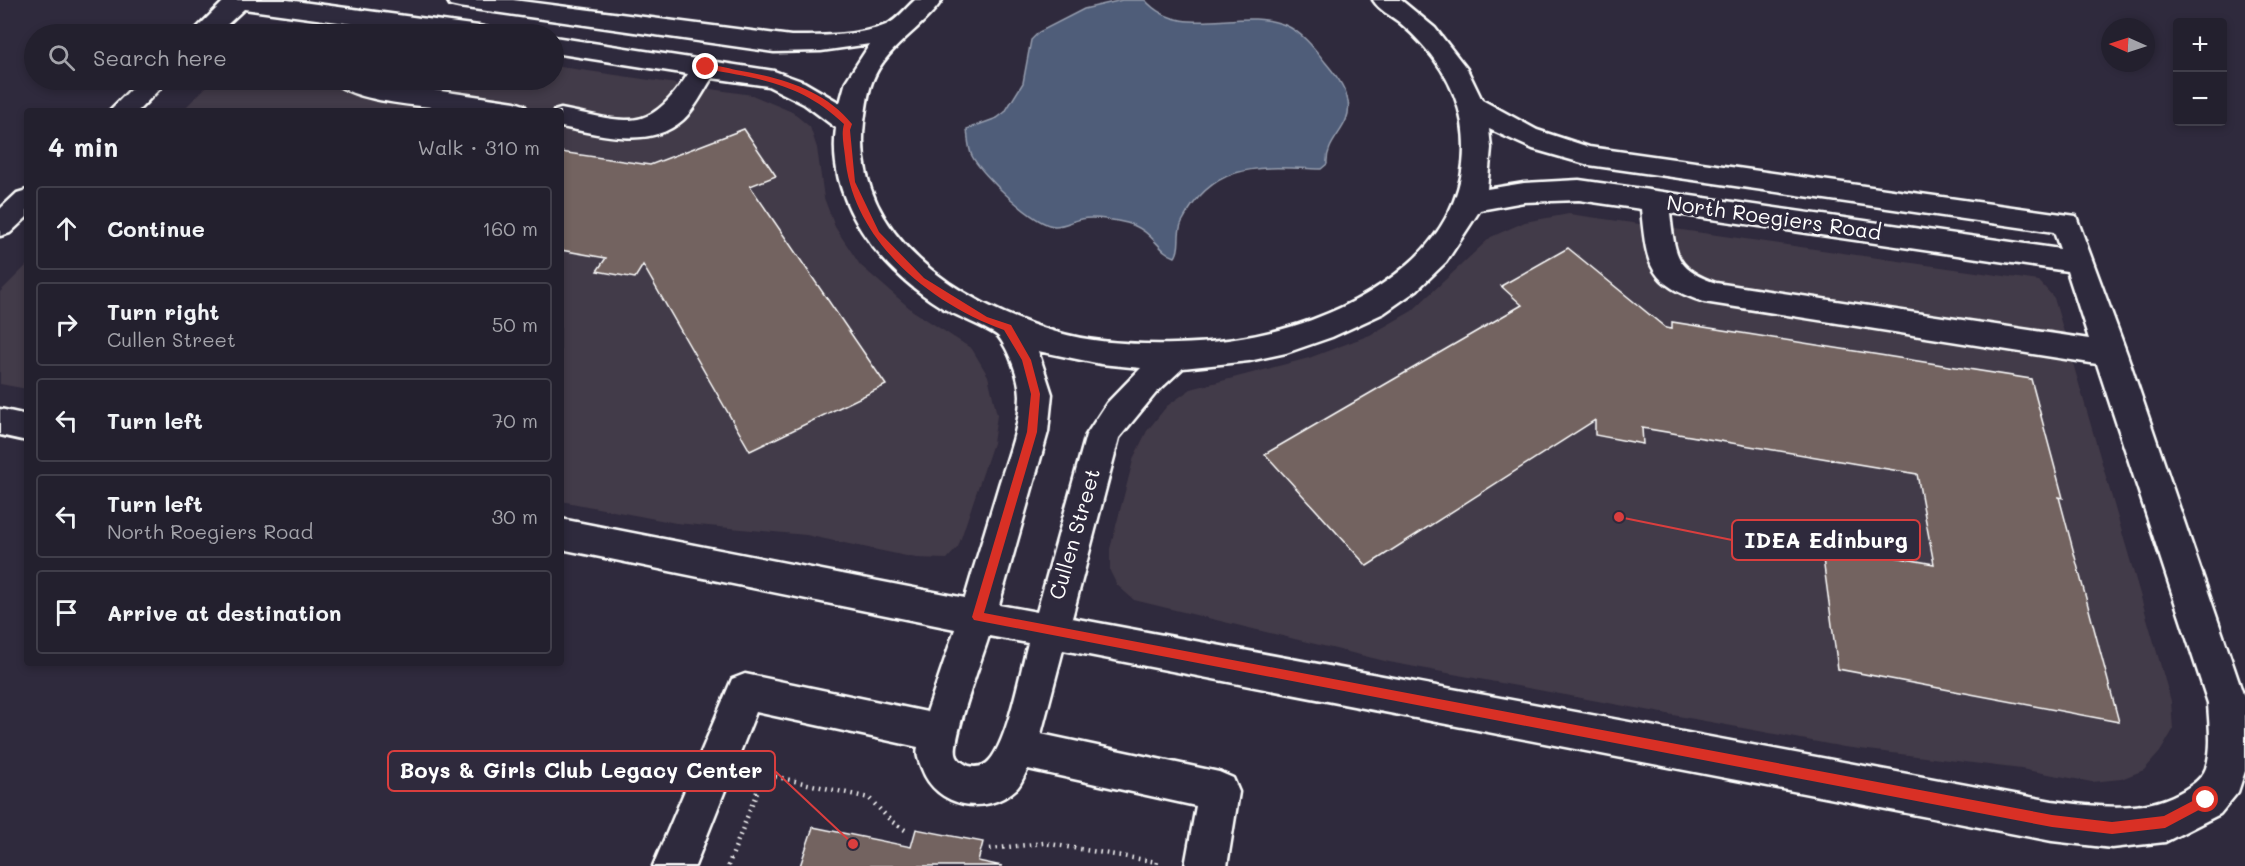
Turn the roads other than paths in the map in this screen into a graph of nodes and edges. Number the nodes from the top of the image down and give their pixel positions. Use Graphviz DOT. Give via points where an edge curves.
graph roads {
  1 [pos="239,0"];
  2 [pos="459,0"];
  3 [pos="648,0"];
  4 [pos="930,0"];
  5 [pos="1385,0"];
  6 [pos="617,22"];
  7 [pos="214,24"];
  8 [pos="358,24"];
  9 [pos="897,30"];
  10 [pos="564,46"];
  11 [pos="597,51"];
  12 [pos="706,67"];
  13 [pos="144,90"];
  14 [pos="378,90"];
  15 [pos="1471,105"];
  16 [pos="125,108"];
  17 [pos="496,108"];
  18 [pos="564,118"];
  19 [pos="848,124"];
  20 [pos="1654,200"];
  21 [pos="24,203"];
  22 [pos="1470,203"];
  23 [pos="0,226"];
  24 [pos="2078,262"];
  25 [pos="1008,327"];
  26 [pos="2110,354"];
  27 [pos="1175,357"];
  28 [pos="0,422"];
  29 [pos="24,427"];
  30 [pos="564,535"];
  31 [pos="977,617"];
  32 [pos="1049,630"];
  33 [pos="940,733"];
  34 [pos="1018,748"];
  35 [pos="674,866"];
  36 [pos="1206,866"];
  1 -- 7 [label="street"];
  1 -- 8 [label="street"];
  2 -- 6 [label="street"];
  3 -- 6 [label="street" via="642,9"];
  4 -- 9 [label="street"];
  5 -- 15 [label="street" via="1405,13 1444,53"];
  6 -- 9 [label="street" via="774,44 820,45"];
  6 -- 11 [label="street"];
  9 -- 19 [label="street" via="860,81"];
  10 -- 11 [label="street"];
  11 -- 12 [label="street"];
  12 -- 18 [label="street" via="673,114 654,126 630,129"];
  12 -- 19 [label="street" via="774,78 807,93"];
  13 -- 16 [label="street"];
  14 -- 17 [label="street"];
  15 -- 22 [label="street" via="1480,150"];
  15 -- 24 [label="street, North Roegiers Road" via="1520,135 1589,156 2067,223"];
  19 -- 25 [label="street" via="851,182 876,233 921,280 984,319"];
  20 -- 22 [label="street, North Roegiers Road" via="1579,190 1536,190 1504,193"];
  20 -- 24 [label="street, North Roegiers Road"];
  20 -- 26 [label="street" via="1662,261 1686,286 1715,294"];
  21 -- 23 [label="street"];
  22 -- 27 [label="street" via="1439,254 1389,298 1319,332 1238,354"];
  24 -- 26 [label="street"];
  25 -- 27 [label="street" via="1062,346 1149,358"];
  25 -- 31 [label="street, Cullen Street" via="1027,360 1036,394 1032,432"];
  26 -- 32 [label="street" via="2227,703 2230,743 2224,778 2206,800 2165,822 2112,828 2052,821"];
  27 -- 32 [label="street, Cullen Street" via="1140,385 1103,435"];
  28 -- 29 [label="street"];
  30 -- 31 [label="street"];
  31 -- 32 [label="street"];
  31 -- 33 [label="street, Cullen Street"];
  32 -- 34 [label="street, Cullen Street"];
  33 -- 34 [label="street, Cullen Street" via="936,753 943,772 960,784 984,787 1003,775"];
  33 -- 35 [label="street" via="745,692"];
  34 -- 36 [label="street" via="1219,792"];
}
